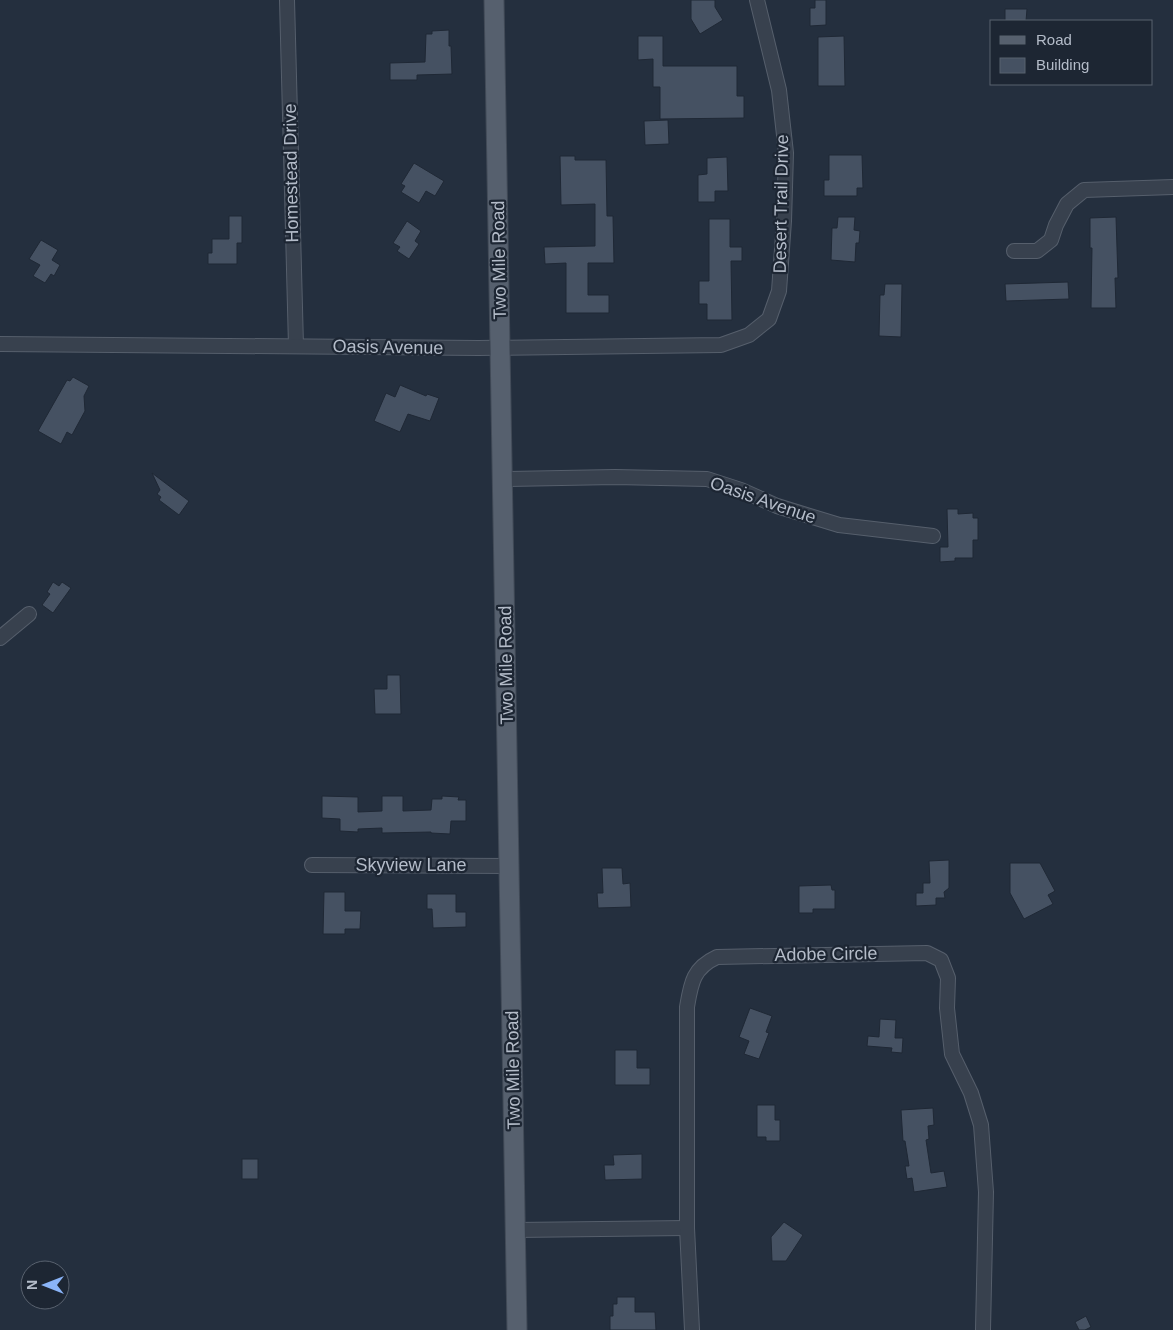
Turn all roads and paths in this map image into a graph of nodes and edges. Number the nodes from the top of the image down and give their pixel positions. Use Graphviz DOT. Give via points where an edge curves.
graph roads {
  1 [pos="287,0"];
  2 [pos="494,0"];
  3 [pos="757,0"];
  4 [pos="1173,187"];
  5 [pos="1014,251"];
  6 [pos="770,319"];
  7 [pos="0,344"];
  8 [pos="296,346"];
  9 [pos="500,347"];
  10 [pos="503,480"];
  11 [pos="933,536"];
  12 [pos="29,614"];
  13 [pos="0,638"];
  14 [pos="312,865"];
  15 [pos="509,866"];
  16 [pos="687,1228"];
  17 [pos="515,1230"];
  18 [pos="517,1330"];
  19 [pos="692,1330"];
  20 [pos="983,1330"];
  1 -- 8 [label="street, Homestead Drive"];
  2 -- 9 [label="main road, Two Mile Road"];
  3 -- 6 [label="street, Desert Trail Drive" via="779,90 786,153 779,291"];
  4 -- 5 [label="street" via="1084,190 1068,204 1050,240 1037,251"];
  6 -- 9 [label="street, Oasis Avenue" via="748,335 721,345"];
  7 -- 8 [label="street, Oasis Avenue"];
  8 -- 9 [label="street, Oasis Avenue"];
  9 -- 10 [label="main road, Two Mile Road"];
  10 -- 11 [label="street, Oasis Avenue" via="707,479 839,525"];
  10 -- 15 [label="main road, Two Mile Road"];
  12 -- 13 [label="street"];
  14 -- 15 [label="street, Skyview Lane"];
  15 -- 17 [label="main road, Two Mile Road"];
  16 -- 17 [label="street"];
  16 -- 19 [label="street, Adobe Circle"];
  16 -- 20 [label="street, Adobe Circle" via="687,1007 690,986 698,970 717,957 927,953 941,960 948,978 947,1008 952,1054 971,1093 981,1125 986,1192"];
  17 -- 18 [label="main road, Two Mile Road"];
}
